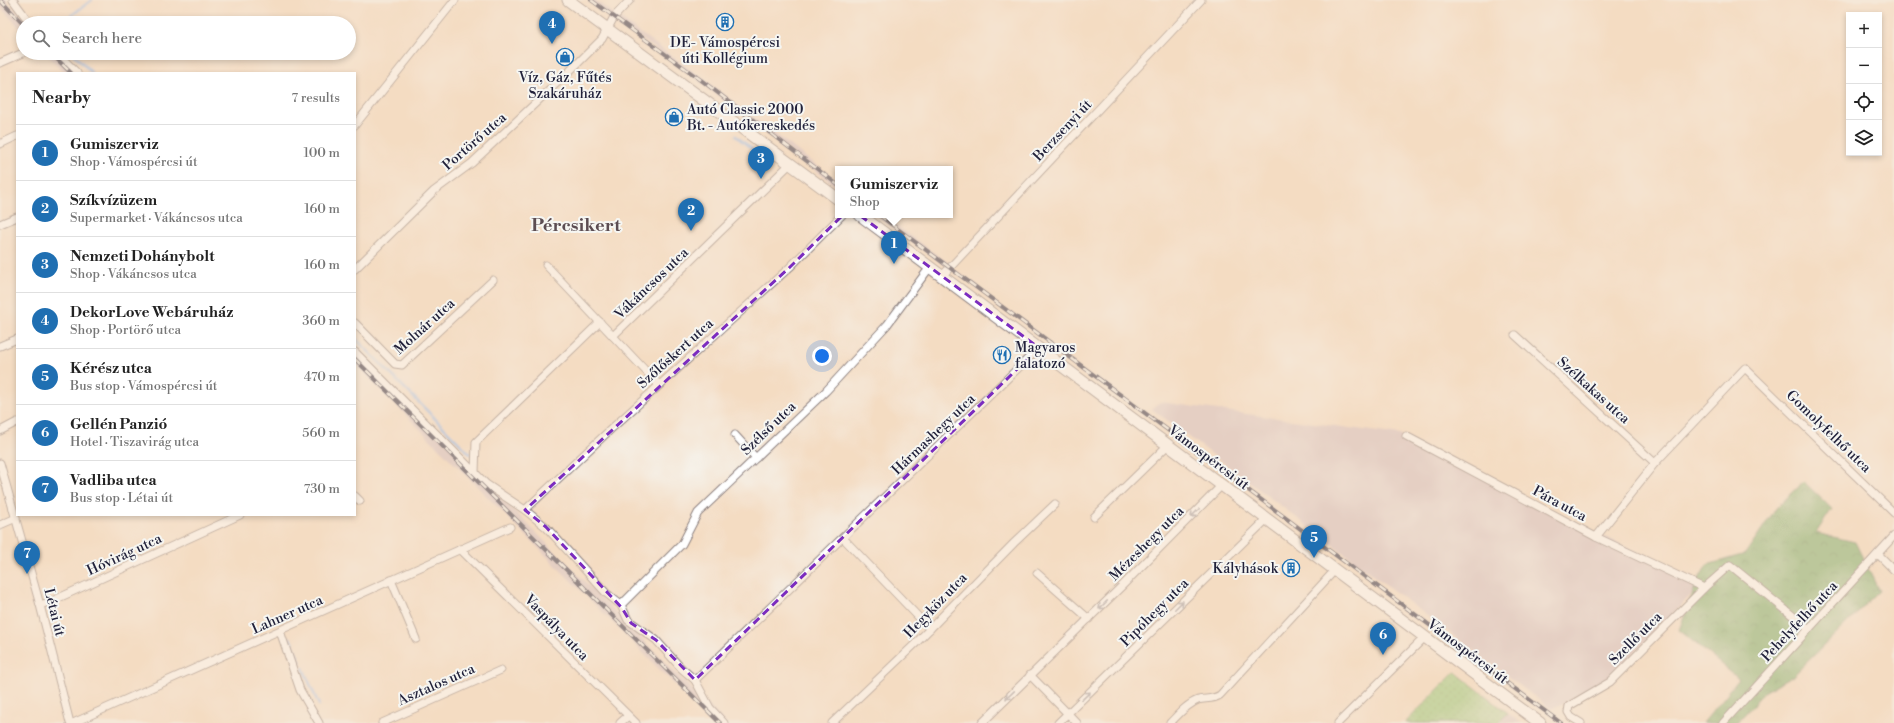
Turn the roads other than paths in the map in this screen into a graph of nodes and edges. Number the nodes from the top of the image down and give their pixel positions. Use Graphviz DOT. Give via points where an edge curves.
graph roads {
  1 [pos="13,0"];
  2 [pos="455,0"];
  3 [pos="568,0"];
  4 [pos="630,0"];
  5 [pos="1201,0"];
  6 [pos="25,16"];
  7 [pos="607,29"];
  8 [pos="16,56"];
  9 [pos="64,60"];
  10 [pos="0,63"];
  11 [pos="76,72"];
  12 [pos="356,124"];
  13 [pos="16,136"];
  14 [pos="0,144"];
  15 [pos="790,163"];
  16 [pos="835,197"];
  17 [pos="16,217"];
  18 [pos="839,218"];
  19 [pos="864,218"];
  20 [pos="0,224"];
  21 [pos="546,265"];
  22 [pos="930,267"];
  23 [pos="356,268"];
  24 [pos="942,276"];
  25 [pos="493,280"];
  26 [pos="600,322"];
  27 [pos="356,324"];
  28 [pos="1515,335"];
  29 [pos="613,336"];
  30 [pos="16,339"];
  31 [pos="0,346"];
  32 [pos="1039,348"];
  33 [pos="356,353"];
  34 [pos="659,385"];
  35 [pos="16,423"];
  36 [pos="0,431"];
  37 [pos="735,435"];
  38 [pos="1406,436"];
  39 [pos="1168,444"];
  40 [pos="756,458"];
  41 [pos="0,463"];
  42 [pos="1655,463"];
  43 [pos="475,473"];
  44 [pos="1222,485"];
  45 [pos="14,500"];
  46 [pos="1055,504"];
  47 [pos="525,510"];
  48 [pos="1894,513"];
  49 [pos="238,516"];
  50 [pos="1094,517"];
  51 [pos="16,518"];
  52 [pos="1267,519"];
  53 [pos="0,525"];
  54 [pos="510,527"];
  55 [pos="1894,536"];
  56 [pos="1596,537"];
  57 [pos="843,538"];
  58 [pos="460,549"];
  59 [pos="1878,554"];
  60 [pos="1335,570"];
  61 [pos="1894,570"];
  62 [pos="1037,573"];
  63 [pos="391,580"];
  64 [pos="1704,588"];
  65 [pos="40,604"];
  66 [pos="621,605"];
  67 [pos="1089,619"];
  68 [pos="930,629"];
  69 [pos="1809,629"];
  70 [pos="280,631"];
  71 [pos="1424,637"];
  72 [pos="416,639"];
  73 [pos="501,670"];
  74 [pos="1030,675"];
  75 [pos="695,680"];
  76 [pos="1068,713"];
  77 [pos="628,716"];
  78 [pos="70,723"];
  79 [pos="73,723"];
  80 [pos="319,723"];
  81 [pos="382,723"];
  82 [pos="620,723"];
  83 [pos="636,723"];
  84 [pos="724,723"];
  85 [pos="832,723"];
  86 [pos="982,723"];
  87 [pos="1058,723"];
  88 [pos="1077,723"];
  89 [pos="1170,723"];
  90 [pos="1338,723"];
  91 [pos="1540,723"];
  92 [pos="1581,723"];
  93 [pos="1722,723"];
  1 -- 6 [label="street"];
  2 -- 12 [label="street"];
  3 -- 7 [label="main road"];
  4 -- 7 [label="street, Portörő utca"];
  5 -- 24 [label="street, Berzsenyi út"];
  7 -- 15 [label="main road"];
  7 -- 23 [label="street, Portörő utca" via="602,39 524,115 472,163 434,191"];
  8 -- 10 [label="street"];
  9 -- 11 [label="street"];
  13 -- 14 [label="street"];
  15 -- 16 [label="main road"];
  15 -- 29 [label="street, Vákáncsos utca"];
  17 -- 20 [label="street"];
  18 -- 34 [label="street, Szőlőskert utca" via="790,267"];
  19 -- 22 [label="main road, Vámospércsi út"];
  21 -- 26 [label="street"];
  22 -- 24 [label="main road, Vámospércsi út"];
  22 -- 40 [label="street, Szélső utca" via="887,325 826,390"];
  24 -- 32 [label="main road, Vámospércsi út"];
  25 -- 27 [label="street, Molnár utca" via="402,365 395,364"];
  26 -- 29 [label="street"];
  26 -- 43 [label="street" via="476,442"];
  28 -- 42 [label="street, Szélkakas utca"];
  29 -- 34 [label="street"];
  30 -- 31 [label="street"];
  32 -- 39 [label="main road, Vámospércsi út"];
  32 -- 57 [label="street, Hármashegy utca"];
  33 -- 43 [label="street"];
  34 -- 47 [label="street, Szőlőskert utca"];
  35 -- 36 [label="street"];
  37 -- 40 [label="street"];
  38 -- 56 [label="street, Pára utca"];
  39 -- 44 [label="main road, Vámospércsi út"];
  39 -- 50 [label="street"];
  40 -- 66 [label="street, Szélső utca" via="698,513 682,544"];
  41 -- 45 [label="street, Létai út"];
  42 -- 48 [label="street, Gomolyfelhő utca" via="1745,368"];
  42 -- 56 [label="street"];
  43 -- 47 [label="street" via="490,487"];
  44 -- 52 [label="main road, Vámospércsi út"];
  44 -- 67 [label="street, Mézeshegy utca, one-way"];
  45 -- 51 [label="street, Létai út"];
  46 -- 68 [label="street, Hegyköz utca" via="989,567"];
  47 -- 66 [label="street" via="546,527 606,593"];
  49 -- 65 [label="street, Hóvirág utca" via="52,601"];
  51 -- 53 [label="street"];
  51 -- 65 [label="street, Létai út"];
  52 -- 60 [label="main road, Vámospércsi út"];
  76 -- 52 [label="street, Pipóhegy utca, one-way"];
  54 -- 58 [label="street, Lahner utca"];
  55 -- 59 [label="street, Pehelyfelhő utca"];
  56 -- 64 [label="street, Pára utca"];
  57 -- 68 [label="street"];
  57 -- 75 [label="street, Hármashegy utca"];
  58 -- 63 [label="street, Lahner utca"];
  58 -- 77 [label="street, Vaspálya utca"];
  59 -- 61 [label="street"];
  59 -- 69 [label="street, Pehelyfelhő utca"];
  60 -- 71 [label="main road, Vámospércsi út"];
  60 -- 89 [label="street" via="1220,695 1192,703"];
  62 -- 67 [label="street"];
  63 -- 70 [label="street, Lahner utca"];
  63 -- 72 [label="street"];
  64 -- 69 [label="street, Szellő utca" via="1730,565"];
  64 -- 92 [label="street, Szellő utca" via="1610,682 1569,706 1568,712 1571,717"];
  65 -- 78 [label="street, Létai út"];
  66 -- 75 [label="street" via="628,620 656,640"];
  67 -- 74 [label="street, Mézeshegy utca"];
  68 -- 85 [label="street, Hegyköz utca"];
  69 -- 93 [label="street, Pehelyfelhő utca"];
  70 -- 79 [label="street, Lahner utca"];
  70 -- 80 [label="street" via="300,690"];
  71 -- 90 [label="street"];
  71 -- 91 [label="main road, Vámospércsi út"];
  73 -- 81 [label="street, Asztalos utca"];
  74 -- 76 [label="street"];
  74 -- 86 [label="street, Mézeshegy utca, one-way"];
  75 -- 84 [label="street" via="710,708"];
  76 -- 87 [label="street, Pipóhegy utca"];
  76 -- 88 [label="street"];
  77 -- 82 [label="street"];
  77 -- 83 [label="street, Vaspálya utca"];
}
